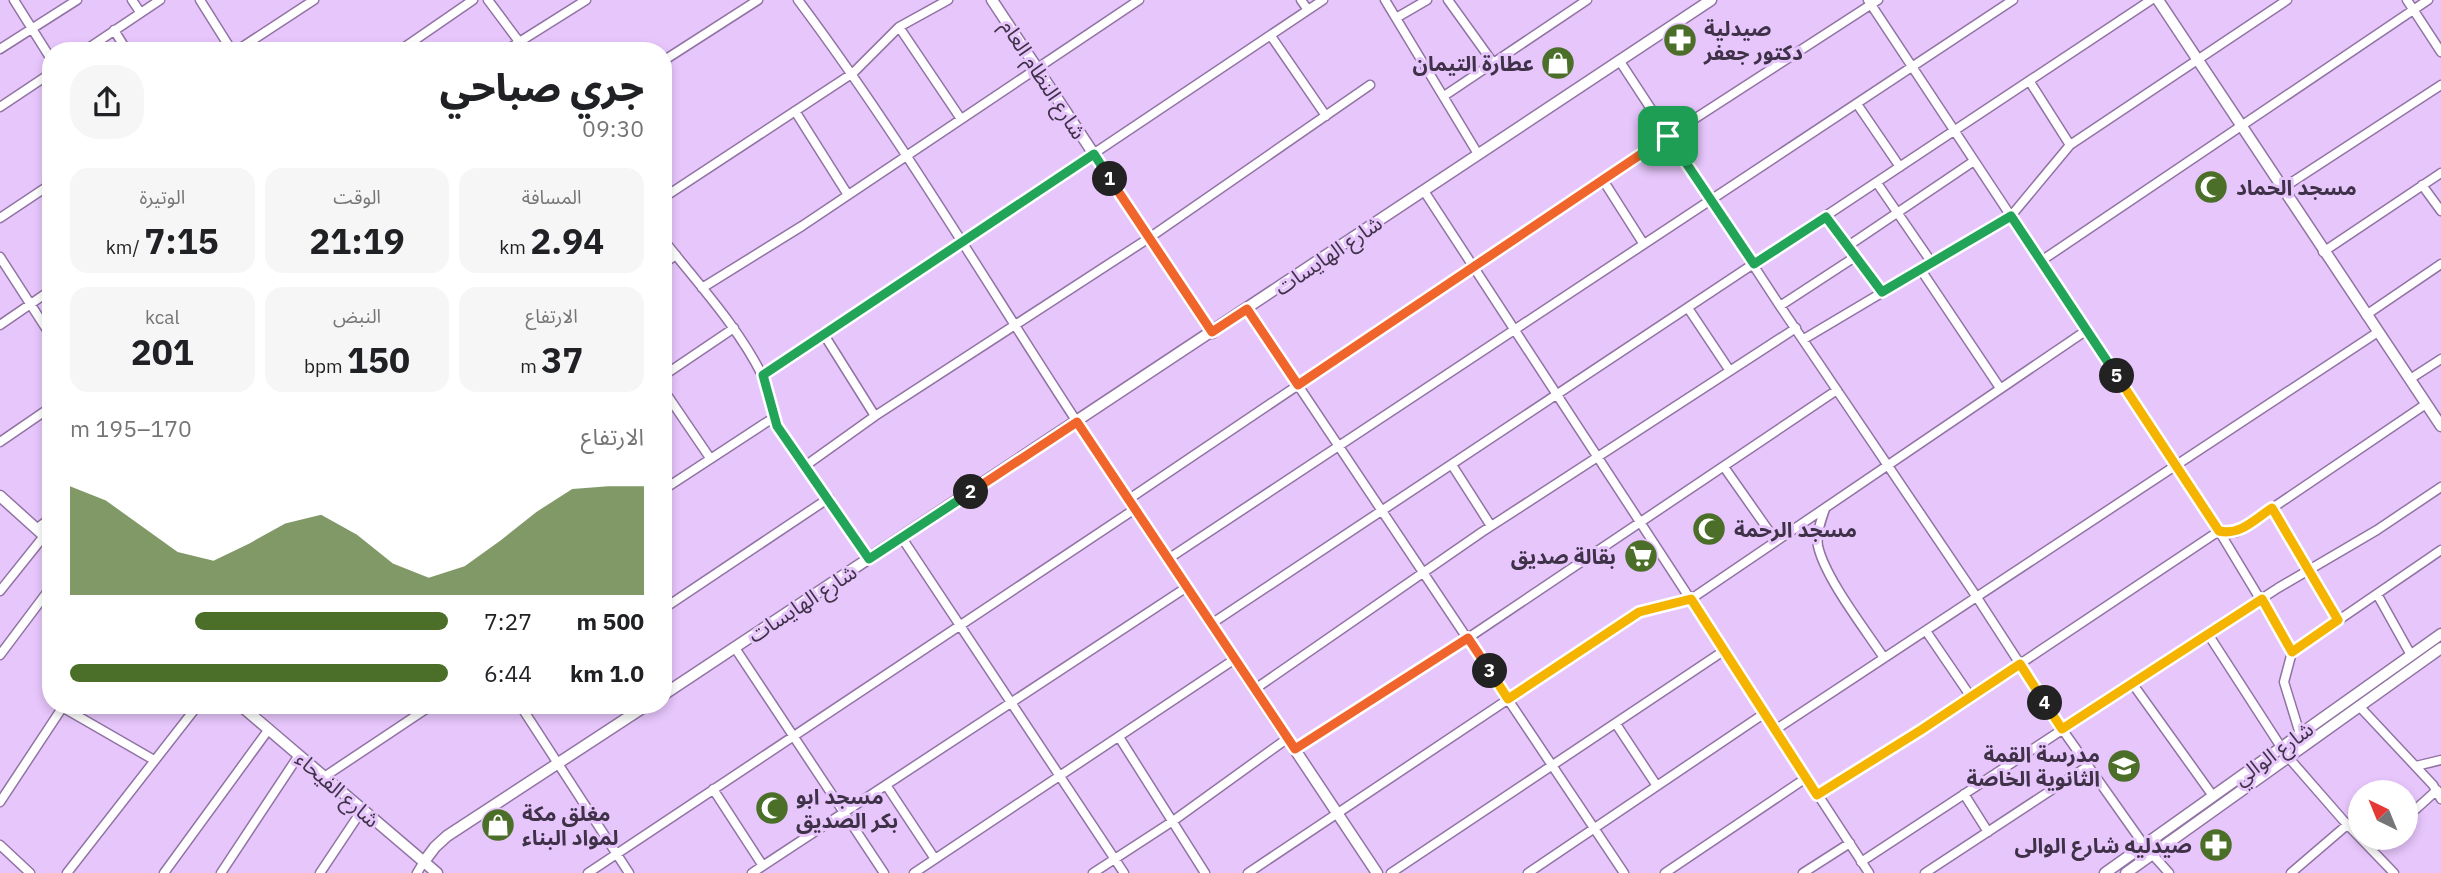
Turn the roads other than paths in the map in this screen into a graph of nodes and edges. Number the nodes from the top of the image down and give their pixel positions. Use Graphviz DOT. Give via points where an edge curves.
graph roads {
  1 [pos="14,0"];
  2 [pos="76,0"];
  3 [pos="132,0"];
  4 [pos="160,0"];
  5 [pos="200,0"];
  6 [pos="314,0"];
  7 [pos="473,0"];
  8 [pos="488,0"];
  9 [pos="586,0"];
  10 [pos="758,0"];
  11 [pos="798,0"];
  12 [pos="948,0"];
  13 [pos="992,0"];
  14 [pos="1139,0"];
  15 [pos="1301,0"];
  16 [pos="1323,0"];
  17 [pos="1385,0"];
  18 [pos="1427,0"];
  19 [pos="1448,0"];
  20 [pos="1587,0"];
  21 [pos="1711,0"];
  22 [pos="2014,0"];
  23 [pos="2151,0"];
  24 [pos="2158,0"];
  25 [pos="2287,0"];
  26 [pos="2407,0"];
  27 [pos="2428,0"];
  28 [pos="1872,2"];
  29 [pos="1308,10"];
  30 [pos="2413,10"];
  31 [pos="141,12"];
  32 [pos="1396,18"];
  33 [pos="899,27"];
  34 [pos="31,30"];
  35 [pos="114,30"];
  36 [pos="1271,36"];
  37 [pos="519,41"];
  38 [pos="96,42"];
  39 [pos="121,42"];
  40 [pos="228,42"];
  41 [pos="248,42"];
  42 [pos="420,42"];
  43 [pos="42,46"];
  44 [pos="0,50"];
  45 [pos="2441,52"];
  46 [pos="672,55"];
  47 [pos="2198,58"];
  48 [pos="1619,60"];
  49 [pos="1494,64"];
  50 [pos="1912,68"];
  51 [pos="1037,69"];
  52 [pos="853,73"];
  53 [pos="42,79"];
  54 [pos="2030,82"];
  55 [pos="1370,85"];
  56 [pos="2441,85"];
  57 [pos="1444,96"];
  58 [pos="1857,104"];
  59 [pos="0,107"];
  60 [pos="794,111"];
  61 [pos="1326,116"];
  62 [pos="961,119"];
  63 [pos="2242,125"];
  64 [pos="1954,131"];
  65 [pos="1668,136"];
  66 [pos="2070,145"];
  67 [pos="1094,154"];
  68 [pos="1478,154"];
  69 [pos="907,155"];
  70 [pos="1974,162"];
  71 [pos="1900,167"];
  72 [pos="2441,173"];
  73 [pos="1603,180"];
  74 [pos="1877,183"];
  75 [pos="2423,185"];
  76 [pos="2283,188"];
  77 [pos="42,190"];
  78 [pos="1424,191"];
  79 [pos="672,192"];
  80 [pos="848,195"];
  81 [pos="1710,199"];
  82 [pos="2441,211"];
  83 [pos="1897,213"];
  84 [pos="2011,216"];
  85 [pos="1826,217"];
  86 [pos="0,218"];
  87 [pos="1149,238"];
  88 [pos="961,241"];
  89 [pos="1643,243"];
  90 [pos="1848,246"];
  91 [pos="672,250"];
  92 [pos="2323,251"];
  93 [pos="676,255"];
  94 [pos="0,257"];
  95 [pos="1856,257"];
  96 [pos="672,258"];
  97 [pos="2041,261"];
  98 [pos="1932,263"];
  99 [pos="1754,264"];
  100 [pos="2441,264"];
  101 [pos="1474,267"];
  102 [pos="1921,270"];
  103 [pos="702,288"];
  104 [pos="1882,292"];
  105 [pos="42,296"];
  106 [pos="31,304"];
  107 [pos="1780,306"];
  108 [pos="1247,309"];
  109 [pos="1688,309"];
  110 [pos="2366,315"];
  111 [pos="42,322"];
  112 [pos="0,325"];
  113 [pos="1014,325"];
  114 [pos="734,328"];
  115 [pos="1796,328"];
  116 [pos="1516,330"];
  117 [pos="2087,330"];
  118 [pos="1212,332"];
  119 [pos="2378,332"];
  120 [pos="824,333"];
  121 [pos="1804,339"];
  122 [pos="2441,359"];
  123 [pos="672,370"];
  124 [pos="1730,371"];
  125 [pos="763,375"];
  126 [pos="2410,379"];
  127 [pos="1298,385"];
  128 [pos="2000,388"];
  129 [pos="1837,390"];
  130 [pos="1556,394"];
  131 [pos="672,402"];
  132 [pos="2426,404"];
  133 [pos="42,413"];
  134 [pos="875,416"];
  135 [pos="773,418"];
  136 [pos="1077,422"];
  137 [pos="2441,426"];
  138 [pos="0,442"];
  139 [pos="1338,446"];
  140 [pos="710,458"];
  141 [pos="1597,459"];
  142 [pos="1452,465"];
  143 [pos="1888,465"];
  144 [pos="805,466"];
  145 [pos="2175,466"];
  146 [pos="1724,467"];
  147 [pos="672,484"];
  148 [pos="2441,487"];
  149 [pos="0,496"];
  150 [pos="829,498"];
  151 [pos="1129,499"];
  152 [pos="1825,508"];
  153 [pos="2272,508"];
  154 [pos="1135,509"];
  155 [pos="1383,511"];
  156 [pos="1640,523"];
  157 [pos="1491,526"];
  158 [pos="2219,531"];
  159 [pos="42,534"];
  160 [pos="42,538"];
  161 [pos="902,538"];
  162 [pos="1776,541"];
  163 [pos="2441,550"];
  164 [pos="869,559"];
  165 [pos="1168,559"];
  166 [pos="2310,570"];
  167 [pos="1424,572"];
  168 [pos="1187,587"];
  169 [pos="0,590"];
  170 [pos="2377,594"];
  171 [pos="1976,596"];
  172 [pos="42,599"];
  173 [pos="1691,599"];
  174 [pos="2262,599"];
  175 [pos="672,603"];
  176 [pos="2338,620"];
  177 [pos="1212,624"];
  178 [pos="960,626"];
  179 [pos="1926,631"];
  180 [pos="2208,634"];
  181 [pos="2441,634"];
  182 [pos="1468,638"];
  183 [pos="735,648"];
  184 [pos="2441,648"];
  185 [pos="1725,650"];
  186 [pos="2292,652"];
  187 [pos="0,655"];
  188 [pos="2411,655"];
  189 [pos="1884,658"];
  190 [pos="1235,659"];
  191 [pos="2020,664"];
  192 [pos="2132,683"];
  193 [pos="672,689"];
  194 [pos="1255,689"];
  195 [pos="1971,697"];
  196 [pos="1508,699"];
  197 [pos="1012,703"];
  198 [pos="2359,706"];
  199 [pos="1765,713"];
  200 [pos="58,714"];
  201 [pos="76,714"];
  202 [pos="191,714"];
  203 [pos="253,714"];
  204 [pos="418,714"];
  205 [pos="526,714"];
  206 [pos="634,714"];
  207 [pos="1616,724"];
  208 [pos="269,729"];
  209 [pos="2062,729"];
  210 [pos="1775,730"];
  211 [pos="2300,734"];
  212 [pos="793,736"];
  213 [pos="1119,737"];
  214 [pos="1288,738"];
  215 [pos="2281,747"];
  216 [pos="1295,749"];
  217 [pos="299,755"];
  218 [pos="2288,757"];
  219 [pos="154,760"];
  220 [pos="2441,760"];
  221 [pos="559,764"];
  222 [pos="1553,766"];
  223 [pos="2088,766"];
  224 [pos="2416,766"];
  225 [pos="1060,776"];
  226 [pos="324,777"];
  227 [pos="1806,778"];
  228 [pos="886,785"];
  229 [pos="1657,786"];
  230 [pos="713,789"];
  231 [pos="1964,794"];
  232 [pos="2439,794"];
  233 [pos="1817,795"];
  234 [pos="2213,796"];
  235 [pos="0,802"];
  236 [pos="2418,809"];
  237 [pos="362,810"];
  238 [pos="844,812"];
  239 [pos="1338,814"];
  240 [pos="1173,821"];
  241 [pos="2347,825"];
  242 [pos="1595,828"];
  243 [pos="1988,832"];
  244 [pos="1850,843"];
  245 [pos="0,845"];
  246 [pos="2144,845"];
  247 [pos="2372,850"];
  248 [pos="617,854"];
  249 [pos="2152,854"];
  250 [pos="935,859"];
  251 [pos="1115,859"];
  252 [pos="1861,862"];
  253 [pos="423,863"];
  254 [pos="763,866"];
  255 [pos="30,873"];
  256 [pos="67,873"];
  257 [pos="164,873"];
  258 [pos="221,873"];
  259 [pos="320,873"];
  260 [pos="416,873"];
  261 [pos="437,873"];
  262 [pos="588,873"];
  263 [pos="629,873"];
  264 [pos="752,873"];
  265 [pos="884,873"];
  266 [pos="914,873"];
  267 [pos="1093,873"];
  268 [pos="1124,873"];
  269 [pos="1205,873"];
  270 [pos="1248,873"];
  271 [pos="1377,873"];
  272 [pos="1391,873"];
  273 [pos="1528,873"];
  274 [pos="1624,873"];
  275 [pos="1665,873"];
  276 [pos="1802,873"];
  277 [pos="1869,873"];
  278 [pos="1925,873"];
  279 [pos="2105,873"];
  280 [pos="2126,873"];
  281 [pos="2169,873"];
  282 [pos="2291,873"];
  283 [pos="2393,873"];
  1 -- 34 [label="street"];
  2 -- 34 [label="street"];
  3 -- 31 [label="street"];
  4 -- 31 [label="street"];
  5 -- 40 [label="street"];
  6 -- 41 [label="street"];
  7 -- 42 [label="street"];
  8 -- 37 [label="street"];
  9 -- 37 [label="street"];
  10 -- 46 [label="street"];
  11 -- 52 [label="street"];
  12 -- 33 [label="street"];
  13 -- 51 [label="street, شارع النظام العام"];
  14 -- 51 [label="street"];
  15 -- 29 [label="street"];
  16 -- 29 [label="street"];
  17 -- 32 [label="street"];
  18 -- 32 [label="street"];
  19 -- 49 [label="street"];
  20 -- 49 [label="street"];
  21 -- 48 [label="street, شارع الهايسات"];
  22 -- 50 [label="street"];
  23 -- 54 [label="street"];
  24 -- 47 [label="street"];
  25 -- 47 [label="street"];
  26 -- 30 [label="street"];
  27 -- 30 [label="street"];
  28 -- 50 [label="street"];
  28 -- 65 [label="street"];
  29 -- 36 [label="street"];
  30 -- 45 [label="street"];
  30 -- 63 [label="street"];
  31 -- 35 [label="street"];
  32 -- 57 [label="street"];
  33 -- 52 [label="street"];
  33 -- 62 [label="street"];
  34 -- 43 [label="street"];
  34 -- 44 [label="street"];
  35 -- 38 [label="street"];
  35 -- 39 [label="street"];
  36 -- 61 [label="street"];
  36 -- 67 [label="street"];
  47 -- 63 [label="street"];
  47 -- 66 [label="street"];
  48 -- 65 [label="street"];
  48 -- 68 [label="street, شارع الهايسات"];
  49 -- 57 [label="street"];
  50 -- 58 [label="street"];
  50 -- 64 [label="street"];
  51 -- 62 [label="street"];
  51 -- 67 [label="street, شارع النظام العام"];
  52 -- 60 [label="street"];
  52 -- 69 [label="street"];
  53 -- 59 [label="street"];
  54 -- 64 [label="street"];
  54 -- 66 [label="street"];
  55 -- 61 [label="street"];
  56 -- 76 [label="street"];
  57 -- 68 [label="street"];
  58 -- 71 [label="street"];
  58 -- 81 [label="street"];
  60 -- 79 [label="street"];
  60 -- 80 [label="street"];
  61 -- 87 [label="street"];
  62 -- 69 [label="street"];
  63 -- 76 [label="street"];
  63 -- 97 [label="street"];
  64 -- 70 [label="street"];
  64 -- 71 [label="street"];
  65 -- 73 [label="street"];
  65 -- 81 [label="street"];
  66 -- 84 [label="street"];
  67 -- 87 [label="street, شارع النظام العام"];
  67 -- 88 [label="street"];
  68 -- 78 [label="street, شارع الهايسات"];
  69 -- 80 [label="street"];
  69 -- 88 [label="street"];
  70 -- 83 [label="street"];
  70 -- 84 [label="street"];
  71 -- 74 [label="street"];
  72 -- 75 [label="street"];
  73 -- 89 [label="street"];
  73 -- 101 [label="street"];
  74 -- 83 [label="street"];
  74 -- 85 [label="street"];
  75 -- 82 [label="street"];
  75 -- 92 [label="street"];
  76 -- 92 [label="street"];
  77 -- 86 [label="street"];
  78 -- 101 [label="street"];
  78 -- 108 [label="street, شارع الهايسات"];
  80 -- 103 [label="street"];
  81 -- 89 [label="street"];
  81 -- 99 [label="street"];
  83 -- 90 [label="street"];
  83 -- 98 [label="street"];
  84 -- 97 [label="street"];
  84 -- 98 [label="street"];
  85 -- 90 [label="street"];
  85 -- 99 [label="street"];
  87 -- 113 [label="street"];
  87 -- 118 [label="street, شارع النظام العام"];
  88 -- 113 [label="street"];
  88 -- 120 [label="street"];
  89 -- 116 [label="street"];
  90 -- 95 [label="street"];
  91 -- 93 [label="street"];
  92 -- 110 [label="street"];
  93 -- 96 [label="street"];
  93 -- 103 [label="street"];
  94 -- 106 [label="street"];
  95 -- 104 [label="street"];
  95 -- 107 [label="street"];
  97 -- 117 [label="street"];
  98 -- 102 [label="street"];
  99 -- 107 [label="street"];
  99 -- 109 [label="street"];
  100 -- 110 [label="street"];
  101 -- 116 [label="street"];
  101 -- 127 [label="street"];
  102 -- 104 [label="street"];
  102 -- 128 [label="street"];
  103 -- 114 [label="street"];
  104 -- 121 [label="street"];
  105 -- 106 [label="street"];
  106 -- 111 [label="street"];
  106 -- 112 [label="street"];
  107 -- 115 [label="street"];
  108 -- 118 [label="street, شارع الهايسات"];
  108 -- 127 [label="street"];
  109 -- 124 [label="street"];
  109 -- 130 [label="street"];
  110 -- 119 [label="street"];
  113 -- 134 [label="street"];
  113 -- 136 [label="street"];
  114 -- 123 [label="street"];
  114 -- 125 [label="street"];
  115 -- 121 [label="street"];
  115 -- 124 [label="street"];
  116 -- 130 [label="street"];
  116 -- 139 [label="street"];
  117 -- 128 [label="street"];
  117 -- 145 [label="street"];
  118 -- 136 [label="street, شارع الهايسات"];
  119 -- 126 [label="street"];
  119 -- 145 [label="street"];
  120 -- 125 [label="street"];
  120 -- 134 [label="street"];
  121 -- 129 [label="street"];
  122 -- 126 [label="street"];
  124 -- 141 [label="street"];
  125 -- 135 [label="street"];
  126 -- 132 [label="street"];
  127 -- 139 [label="street"];
  127 -- 151 [label="street"];
  128 -- 143 [label="street"];
  129 -- 143 [label="street"];
  129 -- 146 [label="street"];
  130 -- 141 [label="street"];
  130 -- 142 [label="street"];
  131 -- 140 [label="street"];
  132 -- 137 [label="street"];
  132 -- 153 [label="street"];
  133 -- 138 [label="street"];
  134 -- 144 [label="street"];
  135 -- 140 [label="street"];
  135 -- 144 [label="street"];
  136 -- 151 [label="street"];
  136 -- 161 [label="street, شارع الهايسات"];
  139 -- 155 [label="street"];
  139 -- 165 [label="street"];
  140 -- 147 [label="street"];
  141 -- 156 [label="street"];
  141 -- 157 [label="street"];
  142 -- 155 [label="street"];
  142 -- 157 [label="street"];
  143 -- 152 [label="street"];
  143 -- 171 [label="street"];
  144 -- 150 [label="street"];
  145 -- 158 [label="street"];
  145 -- 171 [label="street"];
  146 -- 156 [label="street"];
  146 -- 162 [label="street"];
  148 -- 166 [label="street"];
  149 -- 159 [label="street"];
  150 -- 164 [label="street"];
  150 -- 175 [label="street"];
  151 -- 154 [label="street"];
  152 -- 162 [label="street"];
  152 -- 189 [label="street" via="1819,550"];
  153 -- 158 [label="street" via="2237,532"];
  153 -- 166 [label="street"];
  154 -- 165 [label="street"];
  154 -- 178 [label="street"];
  155 -- 167 [label="street"];
  155 -- 177 [label="street"];
  156 -- 173 [label="street"];
  156 -- 182 [label="street"];
  157 -- 167 [label="street"];
  158 -- 174 [label="street"];
  158 -- 191 [label="street"];
  160 -- 169 [label="street"];
  161 -- 164 [label="street, شارع الهايسات"];
  161 -- 178 [label="street"];
  162 -- 173 [label="street"];
  163 -- 170 [label="street"];
  164 -- 183 [label="street, شارع الهايسات"];
  165 -- 168 [label="street"];
  166 -- 174 [label="street"];
  166 -- 176 [label="street"];
  167 -- 182 [label="street"];
  167 -- 194 [label="street"];
  168 -- 177 [label="street"];
  168 -- 197 [label="street"];
  170 -- 176 [label="street"];
  170 -- 188 [label="street"];
  171 -- 179 [label="street"];
  171 -- 191 [label="street"];
  172 -- 187 [label="street"];
  173 -- 185 [label="street"];
  173 -- 196 [label="street" via="1639,612"];
  174 -- 180 [label="street"];
  174 -- 186 [label="street"];
  176 -- 186 [label="street"];
  177 -- 190 [label="street"];
  178 -- 197 [label="street"];
  178 -- 212 [label="street"];
  179 -- 189 [label="street"];
  179 -- 195 [label="street"];
  180 -- 192 [label="street"];
  180 -- 215 [label="street"];
  181 -- 188 [label="street, شارع الوالي"];
  182 -- 196 [label="street"];
  182 -- 216 [label="street"];
  183 -- 193 [label="street, شارع الهايسات"];
  183 -- 212 [label="street"];
  184 -- 198 [label="street, شارع الوالي"];
  185 -- 199 [label="street"];
  185 -- 207 [label="street"];
  186 -- 211 [label="street" via="2284,682"];
  188 -- 211 [label="street, شارع الوالي"];
  189 -- 210 [label="street"];
  190 -- 194 [label="street"];
  190 -- 213 [label="street"];
  191 -- 195 [label="street"];
  191 -- 209 [label="street"];
  192 -- 209 [label="street"];
  192 -- 234 [label="street"];
  194 -- 214 [label="street"];
  195 -- 233 [label="street"];
  196 -- 222 [label="street"];
  196 -- 239 [label="street"];
  197 -- 225 [label="street"];
  197 -- 228 [label="street"];
  198 -- 218 [label="street, شارع الوالي"];
  198 -- 224 [label="street"];
  199 -- 210 [label="street"];
  199 -- 229 [label="street"];
  200 -- 235 [label="street"];
  201 -- 219 [label="street"];
  202 -- 219 [label="street"];
  203 -- 208 [label="street, شارع الفيحاء"];
  204 -- 226 [label="street"];
  205 -- 221 [label="street"];
  206 -- 221 [label="street"];
  207 -- 222 [label="street"];
  207 -- 229 [label="street"];
  208 -- 217 [label="street, شارع الفيحاء"];
  208 -- 257 [label="street"];
  209 -- 223 [label="street"];
  209 -- 231 [label="street"];
  210 -- 227 [label="street"];
  211 -- 215 [label="street, شارع الوالي"];
  212 -- 230 [label="street"];
  212 -- 238 [label="street"];
  213 -- 225 [label="street"];
  213 -- 240 [label="street"];
  214 -- 216 [label="street"];
  214 -- 240 [label="street"];
  215 -- 234 [label="street, شارع الوالي"];
  216 -- 239 [label="street"];
  217 -- 226 [label="street, شارع الفيحاء"];
  217 -- 258 [label="street"];
  218 -- 241 [label="street"];
  218 -- 249 [label="street, شارع الوالي"];
  219 -- 256 [label="street"];
  220 -- 224 [label="street"];
  221 -- 248 [label="street"];
  221 -- 253 [label="street" via="447,836"];
  222 -- 242 [label="street"];
  222 -- 272 [label="street"];
  223 -- 243 [label="street"];
  223 -- 246 [label="street"];
  224 -- 232 [label="street"];
  225 -- 250 [label="street"];
  225 -- 251 [label="street"];
  226 -- 237 [label="street, شارع الفيحاء"];
  227 -- 233 [label="street"];
  227 -- 275 [label="street"];
  228 -- 238 [label="street"];
  228 -- 250 [label="street"];
  229 -- 242 [label="street"];
  230 -- 248 [label="street"];
  230 -- 254 [label="street"];
  231 -- 243 [label="street"];
  231 -- 252 [label="street"];
  232 -- 236 [label="street"];
  233 -- 244 [label="street"];
  234 -- 246 [label="street, شارع الوالي"];
  237 -- 253 [label="street, شارع الفيحاء"];
  237 -- 259 [label="street"];
  238 -- 254 [label="street"];
  238 -- 265 [label="street"];
  239 -- 270 [label="street"];
  239 -- 271 [label="street"];
  240 -- 251 [label="street"];
  240 -- 269 [label="street"];
  241 -- 282 [label="street"];
  242 -- 273 [label="street"];
  242 -- 274 [label="street"];
  243 -- 278 [label="street"];
  244 -- 252 [label="street"];
  244 -- 276 [label="street"];
  245 -- 255 [label="street"];
  246 -- 279 [label="street, شارع الوالي"];
  247 -- 283 [label="street"];
  248 -- 262 [label="street"];
  248 -- 263 [label="street"];
  249 -- 280 [label="street, شارع الوالي"];
  249 -- 281 [label="street"];
  250 -- 266 [label="street"];
  251 -- 267 [label="street"];
  251 -- 268 [label="street"];
  252 -- 277 [label="street"];
  253 -- 260 [label="street"];
  253 -- 261 [label="street, شارع الفيحاء"];
  254 -- 264 [label="street"];
}
